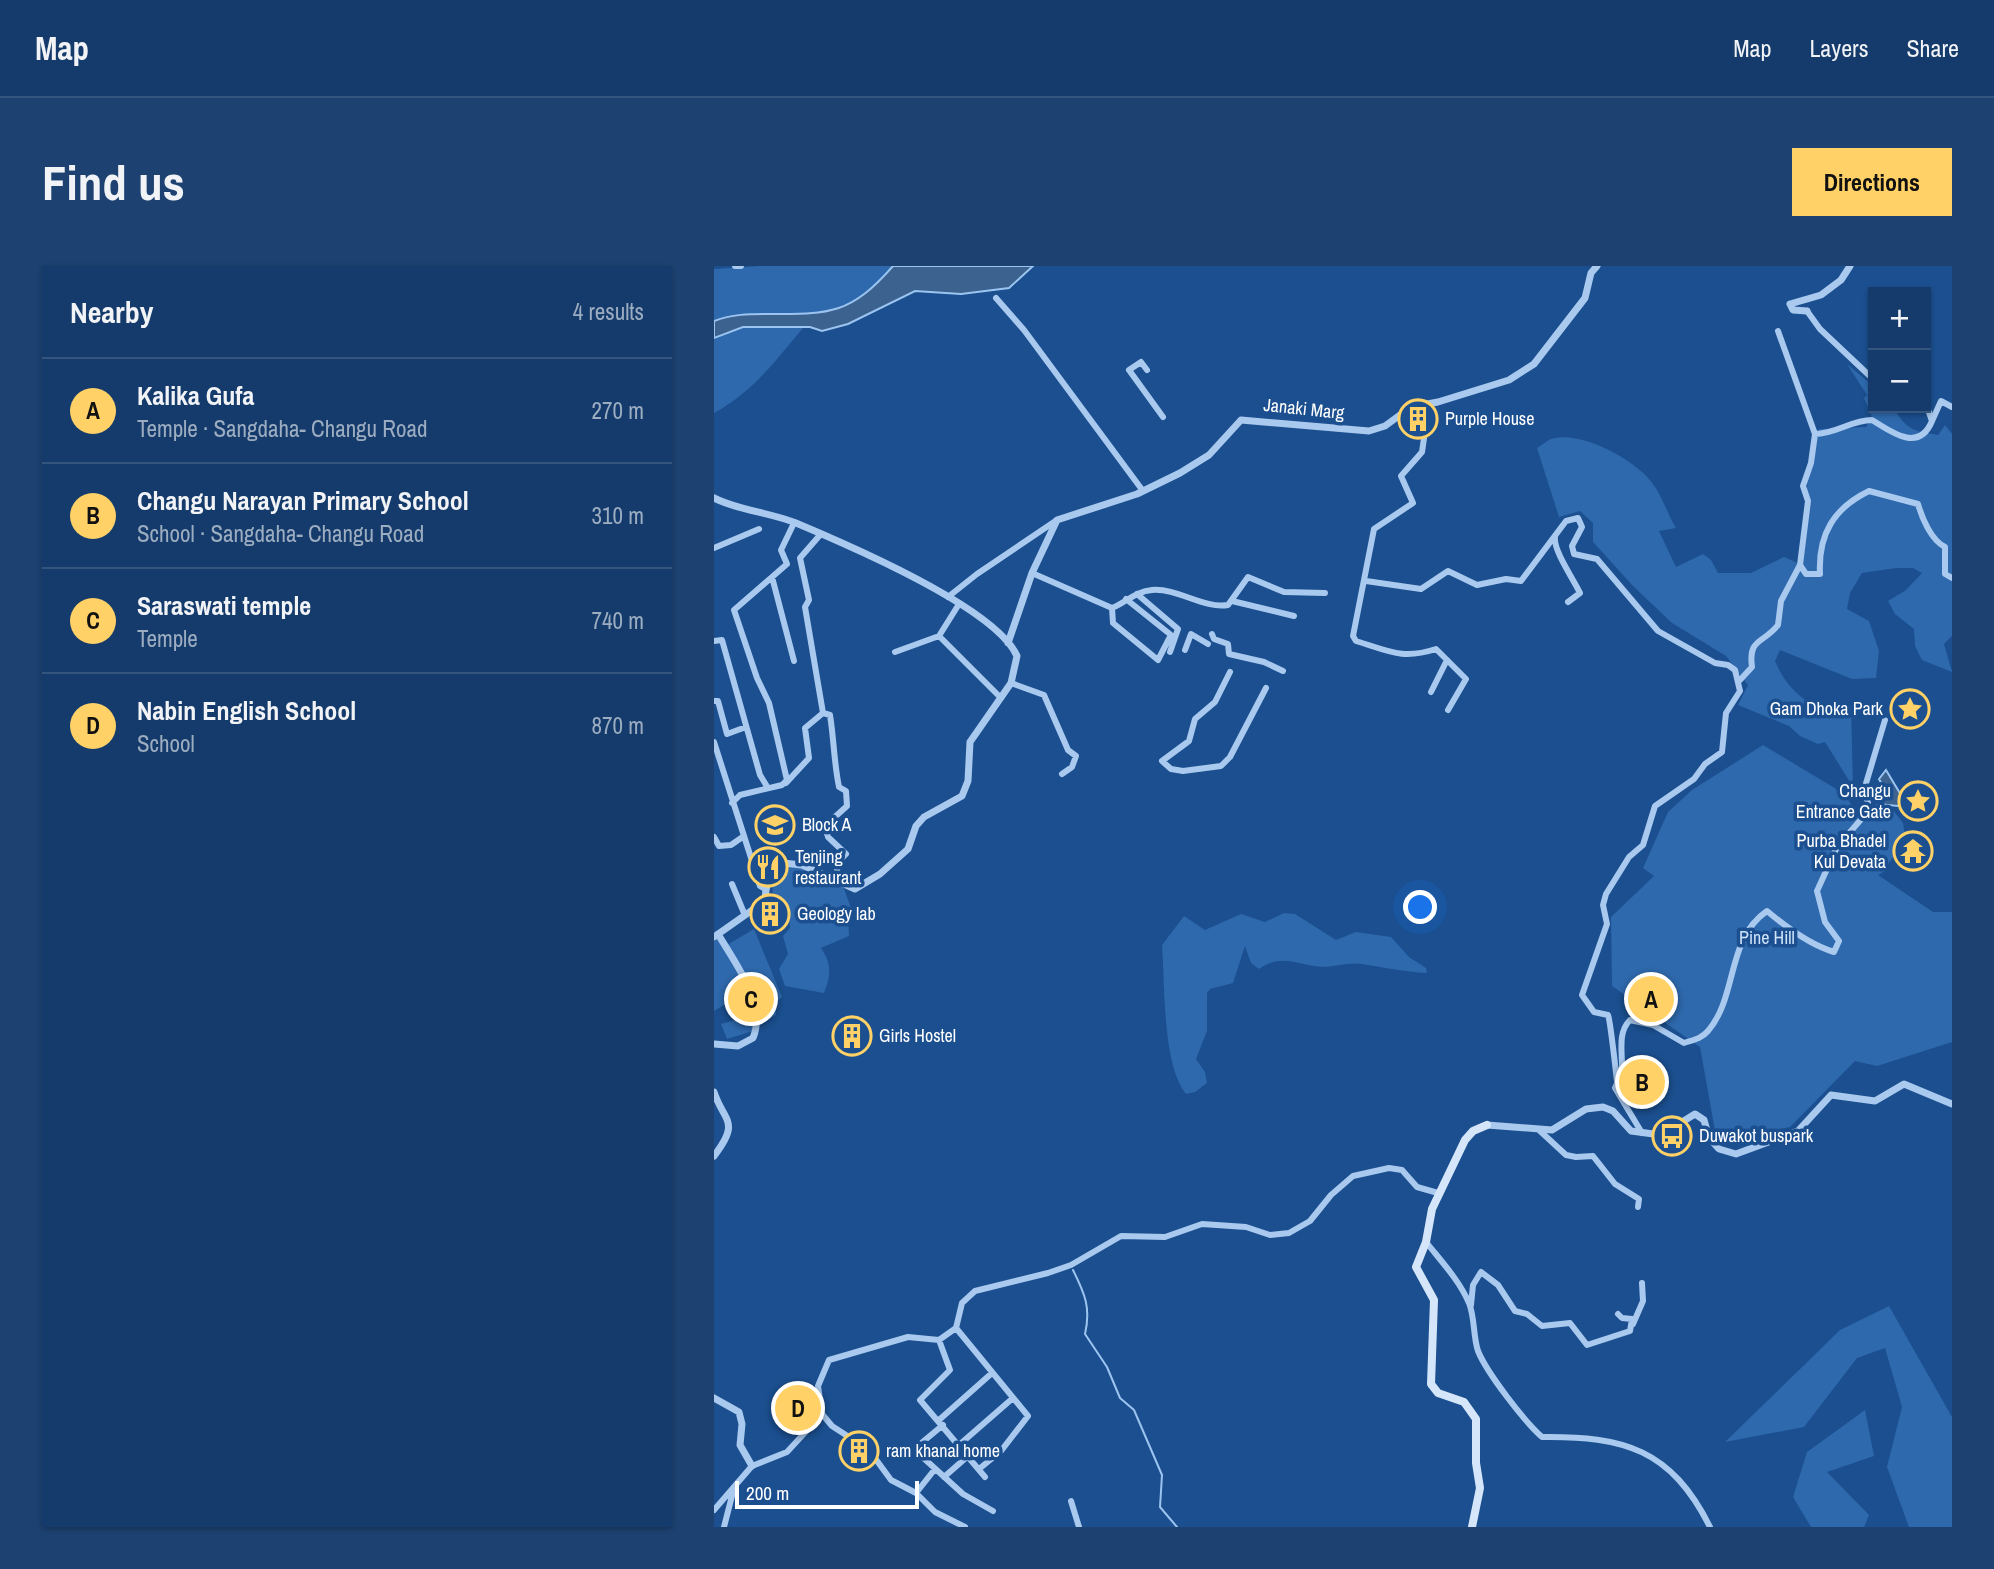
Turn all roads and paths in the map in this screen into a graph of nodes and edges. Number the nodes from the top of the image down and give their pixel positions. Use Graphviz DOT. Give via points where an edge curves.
graph roads {
  1 [pos="735,266"];
  2 [pos="741,266"];
  3 [pos="1597,266"];
  4 [pos="1850,266"];
  5 [pos="996,298"];
  6 [pos="1807,312"];
  7 [pos="1778,331"];
  8 [pos="1147,370"];
  9 [pos="1868,374"];
  10 [pos="1429,404"];
  11 [pos="1952,407"];
  12 [pos="1929,413"];
  13 [pos="1163,417"];
  14 [pos="1932,421"];
  15 [pos="1815,434"];
  16 [pos="1143,491"];
  17 [pos="714,498"];
  18 [pos="1057,520"];
  19 [pos="794,523"];
  20 [pos="759,529"];
  21 [pos="820,535"];
  22 [pos="1555,536"];
  23 [pos="714,548"];
  24 [pos="800,558"];
  25 [pos="787,564"];
  26 [pos="1800,565"];
  27 [pos="1032,573"];
  28 [pos="772,577"];
  29 [pos="1952,578"];
  30 [pos="1366,580"];
  31 [pos="1325,593"];
  32 [pos="1137,594"];
  33 [pos="948,597"];
  34 [pos="1126,599"];
  35 [pos="1232,601"];
  36 [pos="1568,602"];
  37 [pos="959,604"];
  38 [pos="1112,608"];
  39 [pos="1294,616"];
  40 [pos="1212,634"];
  41 [pos="939,636"];
  42 [pos="714,641"];
  43 [pos="1007,643"];
  44 [pos="1208,644"];
  45 [pos="1185,650"];
  46 [pos="895,652"];
  47 [pos="1170,652"];
  48 [pos="1447,660"];
  49 [pos="794,661"];
  50 [pos="1230,671"];
  51 [pos="1283,671"];
  52 [pos="1740,680"];
  53 [pos="1011,683"];
  54 [pos="1266,688"];
  55 [pos="1431,692"];
  56 [pos="1001,698"];
  57 [pos="714,701"];
  58 [pos="1448,710"];
  59 [pos="822,713"];
  60 [pos="1885,720"];
  61 [pos="746,727"];
  62 [pos="714,742"];
  63 [pos="1062,774"];
  64 [pos="786,783"];
  65 [pos="768,788"];
  66 [pos="732,803"];
  67 [pos="744,836"];
  68 [pos="714,837"];
  69 [pos="836,881"];
  70 [pos="732,884"];
  71 [pos="765,889"];
  72 [pos="744,913"];
  73 [pos="716,935"];
  74 [pos="714,1044"];
  75 [pos="1617,1082"];
  76 [pos="714,1092"];
  77 [pos="1952,1104"];
  78 [pos="1487,1125"];
  79 [pos="1540,1131"];
  80 [pos="1643,1135"];
  81 [pos="714,1156"];
  82 [pos="1438,1193"];
  83 [pos="1638,1207"];
  84 [pos="1426,1242"];
  85 [pos="1642,1283"];
  86 [pos="1470,1306"];
  87 [pos="1618,1314"];
  88 [pos="1633,1324"];
  89 [pos="956,1328"];
  90 [pos="939,1340"];
  91 [pos="992,1373"];
  92 [pos="714,1398"];
  93 [pos="1013,1398"];
  94 [pos="822,1414"];
  95 [pos="941,1422"];
  96 [pos="959,1445"];
  97 [pos="968,1456"];
  98 [pos="752,1466"];
  99 [pos="935,1469"];
  100 [pos="979,1469"];
  101 [pos="944,1477"];
  102 [pos="985,1477"];
  103 [pos="734,1487"];
  104 [pos="916,1493"];
  105 [pos="1071,1501"];
  106 [pos="714,1510"];
  107 [pos="993,1511"];
  108 [pos="724,1527"];
  109 [pos="965,1527"];
  110 [pos="1079,1527"];
  111 [pos="1472,1527"];
  112 [pos="1710,1527"];
  1 -- 2 [label="street"];
  3 -- 10 [label="street, Janaki Marg" via="1586,298 1534,364 1509,380"];
  4 -- 6 [label="street" via="1841,280 1821,295 1790,304 1793,310"];
  5 -- 16 [label="street"];
  6 -- 9 [label="street"];
  7 -- 15 [label="street"];
  8 -- 13 [label="street" via="1142,362 1129,370"];
  10 -- 16 [label="street, Janaki Marg" via="1411,407 1385,426 1369,431 1241,420 1203,460"];
  10 -- 30 [label="street" via="1422,453 1401,476 1413,503 1374,529"];
  11 -- 14 [label="street" via="1941,401"];
  12 -- 14 [label="street"];
  14 -- 15 [label="street" via="1917,437 1891,434 1872,420 1830,434"];
  15 -- 26 [label="street" via="1803,486 1808,500"];
  16 -- 18 [label="street, Janaki Marg"];
  17 -- 19 [label="street"];
  18 -- 27 [label="street"];
  18 -- 33 [label="street"];
  19 -- 21 [label="street"];
  19 -- 25 [label="street" via="781,550"];
  20 -- 23 [label="street"];
  21 -- 24 [label="street"];
  21 -- 33 [label="street"];
  22 -- 30 [label="street" via="1521,581 1477,585 1448,571 1421,589"];
  22 -- 36 [label="street" via="1555,549 1580,593"];
  22 -- 52 [label="street" via="1571,518 1581,520 1572,546 1574,554 1597,559 1658,631 1715,663 1728,665"];
  24 -- 25 [label="street"];
  24 -- 59 [label="street" via="807,579 805,607"];
  25 -- 28 [label="street"];
  26 -- 29 [label="street" via="1806,574 1820,574 1820,548 1832,519 1869,491 1917,504 1938,544 1945,547 1945,574"];
  26 -- 52 [label="street" via="1782,601 1778,625 1752,645 1752,667"];
  27 -- 38 [label="street"];
  27 -- 43 [label="street"];
  28 -- 49 [label="street"];
  28 -- 64 [label="street" via="734,610 769,703"];
  30 -- 48 [label="street" via="1353,636 1356,641 1401,655 1436,649"];
  31 -- 35 [label="street" via="1284,592 1248,577"];
  32 -- 34 [label="street"];
  32 -- 35 [label="street" via="1176,591 1217,606"];
  32 -- 47 [label="street" via="1178,629"];
  33 -- 37 [label="street"];
  34 -- 38 [label="street"];
  34 -- 38 [label="street" via="1171,635 1158,660 1112,623"];
  35 -- 39 [label="street"];
  37 -- 41 [label="street"];
  37 -- 43 [label="street"];
  40 -- 51 [label="street" via="1228,644 1229,654"];
  41 -- 46 [label="street"];
  41 -- 56 [label="street"];
  42 -- 61 [label="street" via="722,640"];
  43 -- 53 [label="street" via="1017,656"];
  44 -- 45 [label="street" via="1191,634"];
  48 -- 55 [label="street"];
  48 -- 58 [label="street" via="1466,679"];
  50 -- 54 [label="street" via="1215,702 1195,719 1189,741 1162,761 1166,765 1183,771 1221,766"];
  52 -- 75 [label="street" via="1740,691 1726,713 1722,752 1655,806 1643,845 1618,871 1606,894 1607,924 1582,995 1594,1012 1608,1015 1612,1022 1609,1038"];
  53 -- 56 [label="street"];
  53 -- 63 [label="street" via="1044,695 1068,750 1076,757"];
  56 -- 69 [label="street" via="970,742 968,781 962,796 924,817 908,849 880,874 855,888"];
  57 -- 61 [label="street" via="718,701 727,734"];
  59 -- 64 [label="street" via="805,728 809,758"];
  59 -- 69 [label="street" via="830,715 837,754 834,764 839,787 846,791 847,806 825,826 828,837 846,853 838,862"];
  60 -- 75 [label="street" via="1864,790 1868,803 1864,816 1837,847 1818,891 1825,922 1839,940 1835,952 1795,932 1767,911 1748,926 1717,1018 1707,1032 1684,1044 1653,1025 1630,1020 1621,1044"];
  61 -- 65 [label="street"];
  62 -- 66 [label="street"];
  64 -- 65 [label="street"];
  65 -- 66 [label="street" via="740,795"];
  66 -- 67 [label="street"];
  67 -- 68 [label="street" via="724,847"];
  67 -- 71 [label="street" via="760,886"];
  69 -- 71 [label="street" via="802,864 783,863"];
  70 -- 72 [label="street"];
  71 -- 72 [label="street" via="765,901"];
  72 -- 73 [label="street"];
  73 -- 74 [label="street" via="751,992 758,1027 753,1038 738,1046"];
  75 -- 80 [label="street" via="1615,1088"];
  76 -- 81 [label="street" via="730,1119"];
  77 -- 80 [label="street" via="1904,1084 1875,1101 1831,1095 1798,1131 1736,1154 1719,1149 1709,1138 1702,1116 1695,1114 1661,1135"];
  78 -- 79 [label="street"];
  78 -- 82 [label="main road" via="1465,1140"];
  79 -- 80 [label="street" via="1552,1130 1586,1109 1603,1107"];
  79 -- 83 [label="street" via="1566,1155 1593,1156 1615,1184 1639,1199"];
  82 -- 84 [label="main road"];
  82 -- 89 [label="street" via="1417,1187 1402,1170 1370,1171 1346,1181 1310,1221 1289,1233 1270,1236 1246,1227 1202,1223 1165,1237 1121,1236 1071,1265 975,1291 962,1303"];
  84 -- 86 [label="street"];
  84 -- 111 [label="main road" via="1416,1267 1434,1300 1431,1384 1438,1393 1464,1402 1476,1419 1475,1463 1480,1488"];
  85 -- 88 [label="street" via="1643,1301"];
  86 -- 88 [label="street" via="1473,1284 1478,1273 1485,1272 1515,1311 1542,1326 1570,1323 1587,1345 1626,1333"];
  86 -- 112 [label="street" via="1478,1350 1492,1375 1542,1437 1592,1436 1653,1458 1673,1473"];
  87 -- 88 [label="street" via="1632,1319"];
  89 -- 90 [label="street"];
  89 -- 91 [label="street"];
  90 -- 94 [label="street" via="908,1337 829,1360 818,1386"];
  90 -- 95 [label="street" via="950,1370 920,1400"];
  91 -- 93 [label="street"];
  91 -- 95 [label="street"];
  92 -- 98 [label="street" via="739,1412 740,1445"];
  93 -- 96 [label="street"];
  93 -- 100 [label="street" via="1028,1416 1001,1451"];
  94 -- 98 [label="street" via="787,1451"];
  94 -- 104 [label="street" via="869,1450 891,1480"];
  95 -- 96 [label="street"];
  95 -- 99 [label="street" via="917,1449"];
  96 -- 97 [label="street"];
  97 -- 100 [label="street"];
  97 -- 101 [label="street"];
  98 -- 103 [label="street"];
  99 -- 101 [label="street"];
  99 -- 104 [label="street"];
  100 -- 102 [label="street"];
  101 -- 107 [label="street"];
  103 -- 106 [label="street"];
  103 -- 108 [label="street"];
  104 -- 109 [label="street" via="935,1512"];
  105 -- 110 [label="street"];
}
